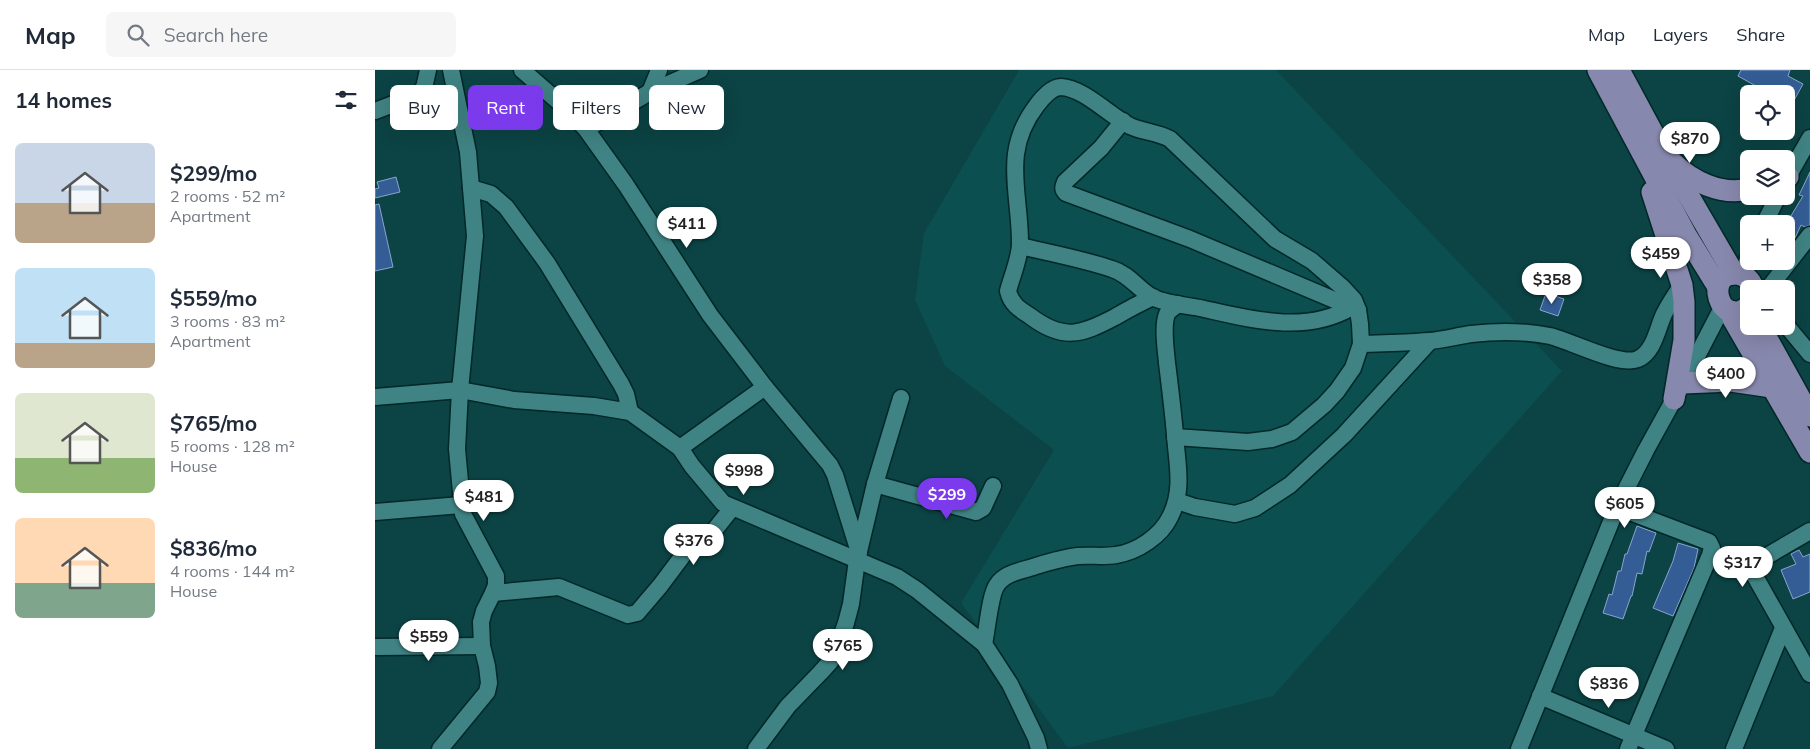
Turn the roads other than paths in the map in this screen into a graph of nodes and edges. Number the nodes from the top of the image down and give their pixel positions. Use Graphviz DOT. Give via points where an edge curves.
graph roads {
  1 [pos="428,70"];
  2 [pos="451,70"];
  3 [pos="522,70"];
  4 [pos="659,70"];
  5 [pos="700,70"];
  6 [pos="1598,70"];
  7 [pos="1619,70"];
  8 [pos="653,85"];
  9 [pos="666,85"];
  10 [pos="553,97"];
  11 [pos="375,111"];
  12 [pos="1123,121"];
  13 [pos="587,130"];
  14 [pos="1810,138"];
  15 [pos="1654,157"];
  16 [pos="1795,164"];
  17 [pos="471,188"];
  18 [pos="1740,190"];
  19 [pos="1810,235"];
  20 [pos="1020,246"];
  21 [pos="1744,270"];
  22 [pos="1775,280"];
  23 [pos="1682,285"];
  24 [pos="1736,293"];
  25 [pos="1153,297"];
  26 [pos="1178,304"];
  27 [pos="1355,309"];
  28 [pos="1764,335"];
  29 [pos="1794,335"];
  30 [pos="1430,341"];
  31 [pos="1361,344"];
  32 [pos="1810,354"];
  33 [pos="765,387"];
  34 [pos="1772,387"];
  35 [pos="459,390"];
  36 [pos="1678,391"];
  37 [pos="375,397"];
  38 [pos="901,398"];
  39 [pos="630,412"];
  40 [pos="1807,436"];
  41 [pos="1175,437"];
  42 [pos="680,448"];
  43 [pos="875,484"];
  44 [pos="993,486"];
  45 [pos="1177,501"];
  46 [pos="461,505"];
  47 [pos="1617,507"];
  48 [pos="732,508"];
  49 [pos="375,512"];
  50 [pos="1810,531"];
  51 [pos="858,556"];
  52 [pos="493,593"];
  53 [pos="1783,628"];
  54 [pos="984,644"];
  55 [pos="482,646"];
  56 [pos="375,647"];
  57 [pos="1810,674"];
  58 [pos="1540,696"];
  59 [pos="1631,743"];
  60 [pos="440,749"];
  61 [pos="756,749"];
  62 [pos="1039,749"];
  63 [pos="1519,749"];
  64 [pos="1666,749"];
  65 [pos="1734,749"];
  1 -- 11 [label="street" via="424,88 417,95"];
  2 -- 17 [label="street" via="468,152"];
  3 -- 10 [label="street"];
  4 -- 8 [label="street"];
  5 -- 9 [label="street"];
  6 -- 15 [label="main road"];
  7 -- 15 [label="main road"];
  12 -- 20 [label="street" via="1068,89 1055,89 1041,100 1029,116 1015,155"];
  12 -- 27 [label="street" via="1169,139 1275,239 1312,261 1342,287 1354,300"];
  12 -- 27 [label="street" via="1101,148 1065,182 1063,186 1067,193 1189,239"];
  13 -- 33 [label="street" via="710,315"];
  14 -- 16 [label="street"];
  15 -- 18 [label="main road" via="1677,166 1703,184 1723,190"];
  15 -- 23 [label="main road" via="1649,182"];
  15 -- 24 [label="main road" via="1686,235"];
  17 -- 35 [label="street" via="475,236"];
  17 -- 39 [label="street" via="497,197 547,263 621,384"];
  19 -- 22 [label="street"];
  20 -- 25 [label="street" via="1114,269"];
  20 -- 25 [label="street" via="1008,291 1013,304 1040,324 1064,333 1077,333 1093,329"];
  21 -- 24 [label="street"];
  23 -- 30 [label="street" via="1663,315 1650,348 1636,360 1600,354 1552,337 1516,332"];
  23 -- 36 [label="main road" via="1684,340"];
  24 -- 34 [label="main road" via="1733,319"];
  24 -- 36 [label="street"];
  25 -- 26 [label="street"];
  26 -- 27 [label="street" via="1247,319 1287,323 1326,319"];
  26 -- 41 [label="street" via="1167,314 1165,325"];
  27 -- 31 [label="street"];
  28 -- 40 [label="main road"];
  29 -- 32 [label="street"];
  30 -- 31 [label="street"];
  30 -- 45 [label="street" via="1344,435 1290,484 1255,508 1235,514"];
  31 -- 41 [label="street" via="1353,368 1337,391 1292,432 1248,442"];
  33 -- 42 [label="street"];
  33 -- 51 [label="street" via="830,465"];
  34 -- 36 [label="main road" via="1731,381"];
  34 -- 40 [label="main road"];
  35 -- 37 [label="street"];
  35 -- 39 [label="street" via="514,400"];
  35 -- 46 [label="street" via="457,449"];
  36 -- 47 [label="street"];
  38 -- 43 [label="street"];
  39 -- 42 [label="street"];
  41 -- 45 [label="street" via="1180,482"];
  42 -- 48 [label="street" via="717,497"];
  43 -- 44 [label="street" via="976,512 983,508"];
  43 -- 51 [label="street"];
  45 -- 54 [label="street" via="1161,531 1132,550 1116,556 1062,558 1004,578 993,594"];
  46 -- 49 [label="street"];
  46 -- 52 [label="street" via="466,521 496,576"];
  47 -- 58 [label="street"];
  47 -- 59 [label="street" via="1709,542 1712,548"];
  48 -- 51 [label="street"];
  48 -- 52 [label="street" via="713,532 687,550 633,615 559,588"];
  50 -- 53 [label="street" via="1752,567"];
  51 -- 54 [label="street" via="917,590"];
  51 -- 61 [label="street" via="851,604 835,654 788,706"];
  52 -- 55 [label="street" via="481,622"];
  53 -- 57 [label="street"];
  53 -- 65 [label="street"];
  54 -- 62 [label="street" via="1010,684"];
  55 -- 56 [label="street"];
  55 -- 60 [label="street" via="489,683 487,692"];
  58 -- 59 [label="street"];
  58 -- 63 [label="street"];
  59 -- 64 [label="street"];
}
